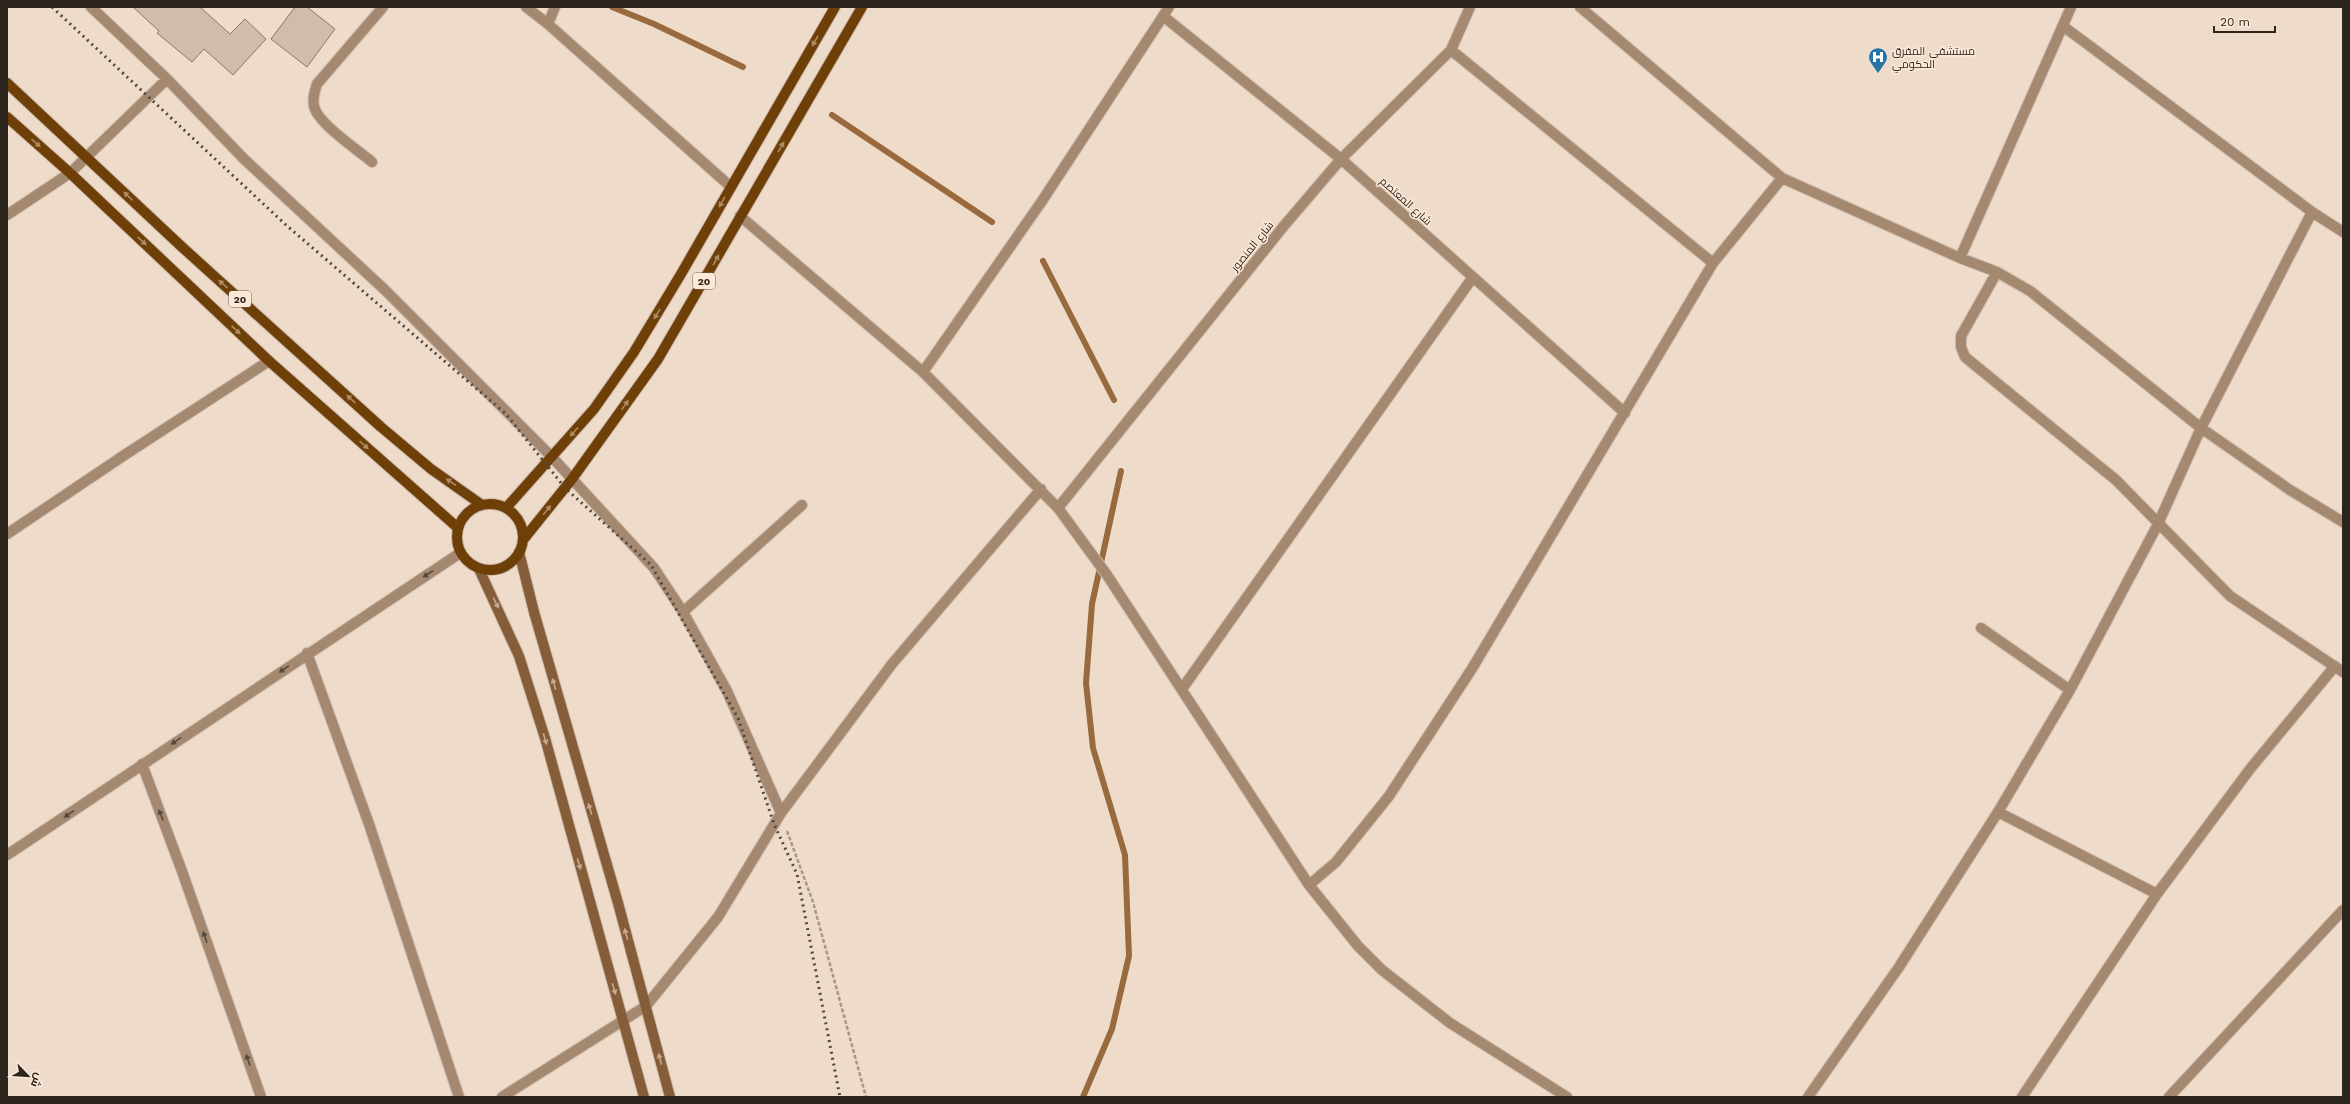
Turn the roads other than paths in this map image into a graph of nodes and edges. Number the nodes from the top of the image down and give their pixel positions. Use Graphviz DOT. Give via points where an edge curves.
graph roads {
  1 [pos="91,7"];
  2 [pos="383,7"];
  3 [pos="526,7"];
  4 [pos="555,7"];
  5 [pos="834,7"];
  6 [pos="862,7"];
  7 [pos="1168,7"];
  8 [pos="1470,7"];
  9 [pos="1580,7"];
  10 [pos="2071,7"];
  11 [pos="1163,16"];
  12 [pos="548,24"];
  13 [pos="2063,26"];
  14 [pos="1451,50"];
  15 [pos="167,79"];
  16 [pos="7,83"];
  17 [pos="7,117"];
  18 [pos="86,157"];
  19 [pos="1341,159"];
  20 [pos="372,162"];
  21 [pos="70,173"];
  22 [pos="1782,178"];
  23 [pos="731,187"];
  24 [pos="2312,212"];
  25 [pos="7,215"];
  26 [pos="740,216"];
  27 [pos="2343,232"];
  28 [pos="1960,258"];
  29 [pos="1713,263"];
  30 [pos="1998,272"];
  31 [pos="1472,277"];
  32 [pos="269,361"];
  33 [pos="923,372"];
  34 [pos="1625,413"];
  35 [pos="2201,428"];
  36 [pos="551,456"];
  37 [pos="572,480"];
  38 [pos="1040,489"];
  39 [pos="482,505"];
  40 [pos="802,505"];
  41 [pos="506,508"];
  42 [pos="1058,508"];
  43 [pos="2343,522"];
  44 [pos="2158,524"];
  45 [pos="458,528"];
  46 [pos="7,534"];
  47 [pos="523,540"];
  48 [pos="520,552"];
  49 [pos="460,553"];
  50 [pos="479,568"];
  51 [pos="683,612"];
  52 [pos="1980,628"];
  53 [pos="307,653"];
  54 [pos="2339,669"];
  55 [pos="1182,689"];
  56 [pos="2070,690"];
  57 [pos="142,764"];
  58 [pos="1998,812"];
  59 [pos="781,813"];
  60 [pos="7,855"];
  61 [pos="1309,885"];
  62 [pos="2157,894"];
  63 [pos="2343,910"];
  64 [pos="646,1006"];
  65 [pos="623,1022"];
  66 [pos="261,1097"];
  67 [pos="459,1097"];
  68 [pos="502,1097"];
  69 [pos="644,1097"];
  70 [pos="670,1097"];
  71 [pos="1567,1097"];
  72 [pos="1808,1097"];
  73 [pos="2022,1097"];
  74 [pos="2169,1097"];
  1 -- 15 [label="street"];
  2 -- 20 [label="street" via="317,84 313,97 314,107 320,118"];
  3 -- 12 [label="street"];
  4 -- 12 [label="street"];
  5 -- 23 [label="main road, 20, one-way"];
  26 -- 6 [label="main road, 20, one-way"];
  7 -- 11 [label="street"];
  8 -- 14 [label="street, شارع المنصور"];
  9 -- 22 [label="street"];
  10 -- 13 [label="street"];
  11 -- 19 [label="street, شارع المعتصم"];
  11 -- 33 [label="street" via="1042,201"];
  12 -- 23 [label="street"];
  13 -- 24 [label="street"];
  13 -- 28 [label="street"];
  14 -- 19 [label="street, شارع المنصور"];
  14 -- 29 [label="street"];
  15 -- 18 [label="street"];
  15 -- 36 [label="street" via="244,159 385,290"];
  16 -- 18 [label="main road, 20"];
  17 -- 21 [label="main road, 20, one-way"];
  18 -- 21 [label="street"];
  39 -- 18 [label="main road, 20, one-way" via="431,469 381,428"];
  19 -- 31 [label="street, شارع المعتصم"];
  19 -- 42 [label="street, شارع المنصور" via="1247,271"];
  21 -- 25 [label="street"];
  21 -- 32 [label="main road, 20, one-way"];
  22 -- 28 [label="street"];
  22 -- 29 [label="street"];
  23 -- 36 [label="main road, 20, one-way" via="634,352 594,409"];
  24 -- 27 [label="street"];
  24 -- 35 [label="street"];
  26 -- 33 [label="street"];
  37 -- 26 [label="main road, 20, one-way" via="658,359"];
  28 -- 30 [label="street"];
  29 -- 34 [label="street"];
  30 -- 35 [label="street" via="2030,291"];
  30 -- 44 [label="street" via="1961,336 1961,347 1965,356 2116,480"];
  31 -- 34 [label="street, شارع المعتصم"];
  31 -- 55 [label="street"];
  32 -- 45 [label="main road, 20, one-way"];
  32 -- 46 [label="street"];
  33 -- 38 [label="street"];
  34 -- 61 [label="street" via="1474,667 1389,796 1336,862"];
  35 -- 43 [label="street" via="2290,490"];
  35 -- 44 [label="street"];
  36 -- 37 [label="street"];
  36 -- 41 [label="main road, 20"];
  47 -- 37 [label="main road, 20, one-way"];
  37 -- 51 [label="street" via="654,568"];
  38 -- 42 [label="street"];
  38 -- 59 [label="street" via="906,647"];
  39 -- 41 [label="main road" via="494,504"];
  39 -- 45 [label="main road" via="467,513"];
  40 -- 51 [label="street"];
  41 -- 47 [label="main road, 20" via="519,522"];
  42 -- 55 [label="street" via="1107,575"];
  44 -- 54 [label="street" via="2230,596"];
  44 -- 56 [label="street"];
  45 -- 49 [label="main road"];
  47 -- 48 [label="main road, 20"];
  48 -- 50 [label="main road" via="512,562 502,568"];
  64 -- 48 [label="main road, one-way" via="542,642"];
  49 -- 50 [label="main road" via="468,562"];
  49 -- 53 [label="street, one-way"];
  50 -- 65 [label="main road, one-way" via="502,615 521,663 545,738"];
  51 -- 59 [label="street" via="727,691"];
  52 -- 56 [label="street"];
  53 -- 57 [label="street, one-way"];
  53 -- 67 [label="street" via="369,824"];
  54 -- 62 [label="street" via="2250,769"];
  55 -- 61 [label="street"];
  56 -- 58 [label="street"];
  57 -- 60 [label="street, one-way"];
  66 -- 57 [label="street, one-way"];
  58 -- 62 [label="street"];
  58 -- 72 [label="street" via="1899,967"];
  59 -- 64 [label="street" via="718,917"];
  61 -- 71 [label="street" via="1358,946 1382,970 1450,1023"];
  62 -- 73 [label="street"];
  63 -- 74 [label="street"];
  64 -- 65 [label="street"];
  70 -- 64 [label="main road, one-way"];
  65 -- 68 [label="street"];
  65 -- 69 [label="main road"];
}
